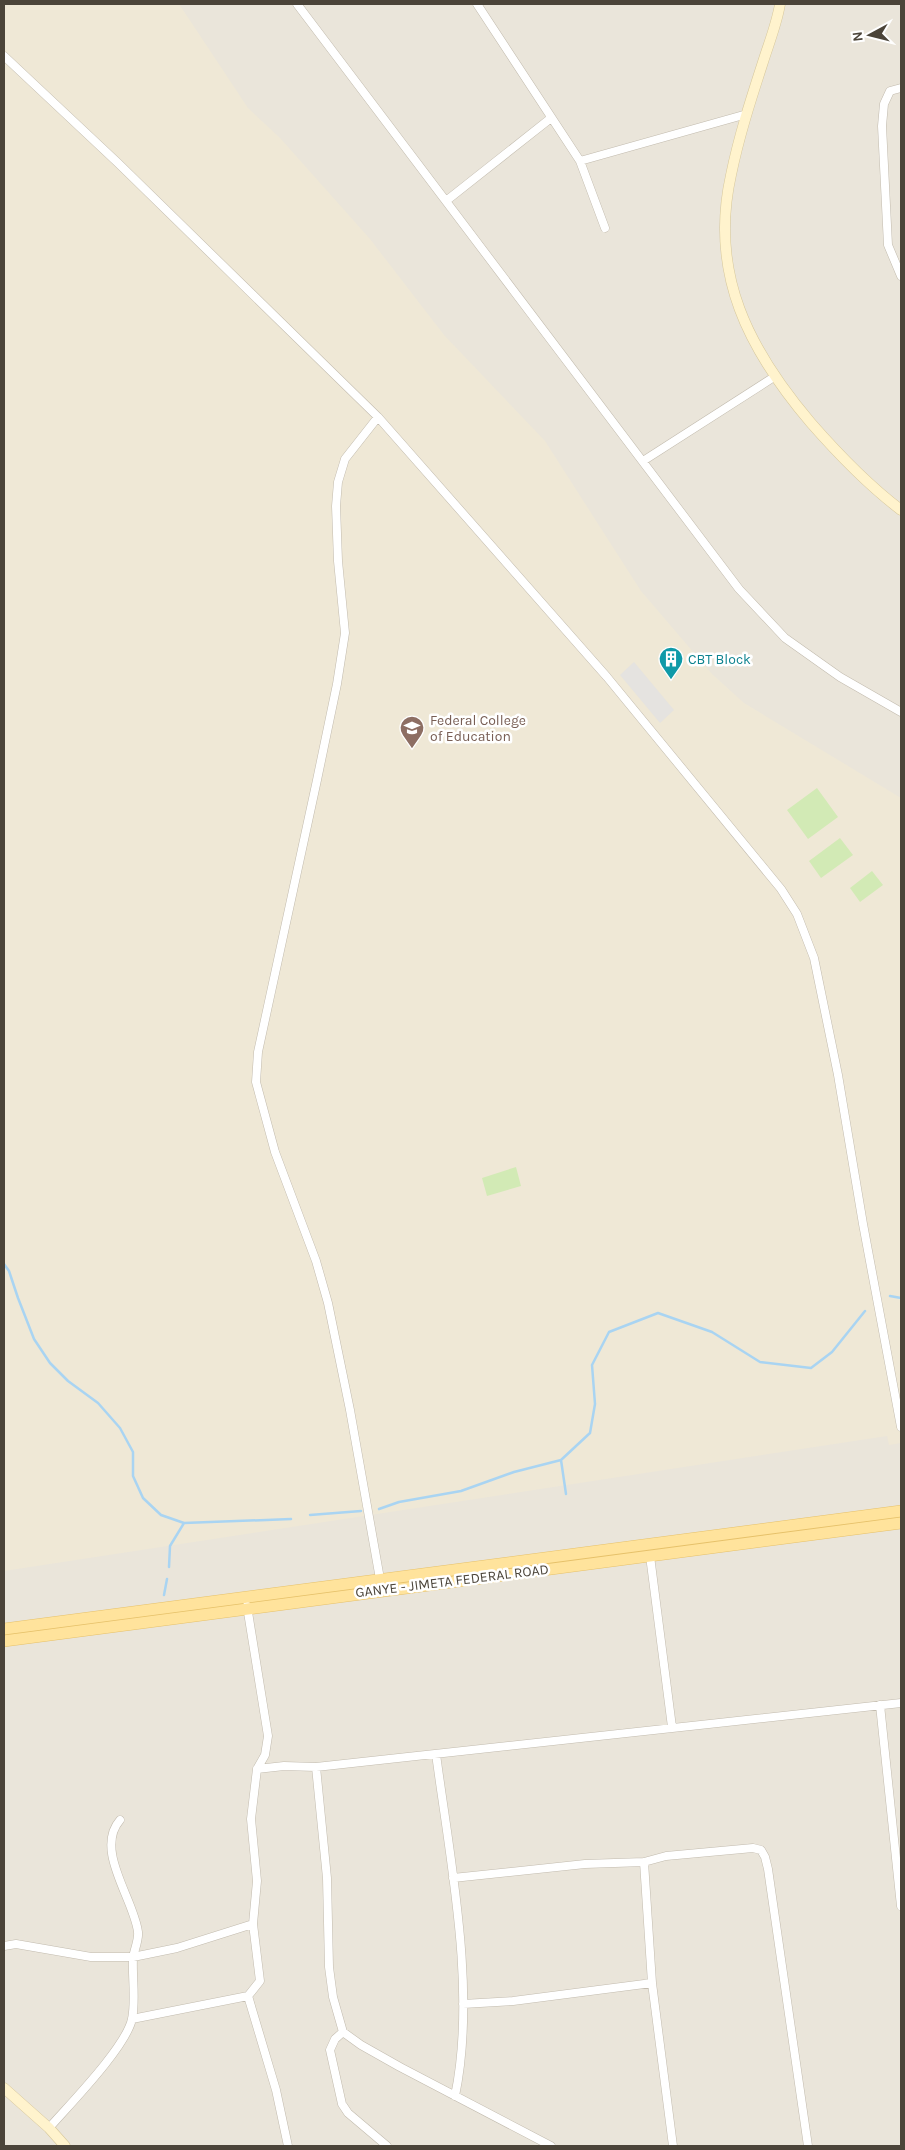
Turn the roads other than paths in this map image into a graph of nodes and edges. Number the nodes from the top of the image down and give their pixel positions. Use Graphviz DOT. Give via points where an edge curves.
graph roads {
  1 [pos="296,4"];
  2 [pos="477,4"];
  3 [pos="780,4"];
  4 [pos="4,56"];
  5 [pos="901,88"];
  6 [pos="747,114"];
  7 [pos="551,118"];
  8 [pos="580,161"];
  9 [pos="446,201"];
  10 [pos="605,228"];
  11 [pos="901,276"];
  12 [pos="774,377"];
  13 [pos="378,416"];
  14 [pos="642,461"];
  15 [pos="901,510"];
  16 [pos="901,712"];
  17 [pos="901,1427"];
  18 [pos="901,1511"];
  19 [pos="901,1523"];
  20 [pos="650,1556"];
  21 [pos="380,1579"];
  22 [pos="246,1603"];
  23 [pos="4,1629"];
  24 [pos="4,1641"];
  25 [pos="901,1703"];
  26 [pos="880,1705"];
  27 [pos="672,1727"];
  28 [pos="436,1754"];
  29 [pos="316,1767"];
  30 [pos="257,1769"];
  31 [pos="120,1820"];
  32 [pos="644,1862"];
  33 [pos="453,1878"];
  34 [pos="901,1905"];
  35 [pos="254,1924"];
  36 [pos="4,1946"];
  37 [pos="133,1957"];
  38 [pos="652,1983"];
  39 [pos="248,1996"];
  40 [pos="463,2004"];
  41 [pos="132,2019"];
  42 [pos="343,2032"];
  43 [pos="4,2088"];
  44 [pos="455,2096"];
  45 [pos="49,2128"];
  46 [pos="64,2146"];
  47 [pos="288,2146"];
  48 [pos="387,2146"];
  49 [pos="550,2146"];
  50 [pos="673,2146"];
  51 [pos="808,2146"];
  1 -- 9 [label="street"];
  2 -- 7 [label="street"];
  3 -- 6 [label="main road"];
  4 -- 13 [label="street"];
  5 -- 11 [label="street" via="890,91 884,104 882,126 888,245"];
  6 -- 8 [label="street"];
  6 -- 12 [label="main road" via="730,176 725,216 726,248 738,307"];
  7 -- 8 [label="street"];
  7 -- 9 [label="street"];
  8 -- 10 [label="street"];
  9 -- 14 [label="street"];
  12 -- 14 [label="street"];
  12 -- 15 [label="main road" via="834,448"];
  13 -- 17 [label="street" via="607,677 759,861 796,914 814,958 824,1006"];
  13 -- 21 [label="street" via="345,459 338,482 338,562 345,633 337,684 258,1052 256,1082 275,1152 316,1261 328,1304"];
  14 -- 16 [label="street" via="739,589 785,638 840,677"];
  18 -- 21 [label="main road, GANYE - JIMETA FEDERAL ROAD"];
  19 -- 20 [label="main road, GANYE - JIMETA FEDERAL ROAD"];
  20 -- 22 [label="main road, GANYE - JIMETA FEDERAL ROAD"];
  20 -- 27 [label="street"];
  21 -- 22 [label="main road, GANYE - JIMETA FEDERAL ROAD"];
  22 -- 23 [label="main road, GANYE - JIMETA FEDERAL ROAD"];
  22 -- 24 [label="main road, GANYE - JIMETA FEDERAL ROAD"];
  22 -- 30 [label="street" via="268,1736 265,1756"];
  25 -- 26 [label="street"];
  26 -- 27 [label="street"];
  26 -- 34 [label="street"];
  27 -- 28 [label="street"];
  28 -- 29 [label="street"];
  28 -- 33 [label="street"];
  29 -- 30 [label="street"];
  29 -- 42 [label="street" via="326,1878 329,1967"];
  30 -- 35 [label="street" via="252,1819 257,1881"];
  31 -- 37 [label="street" via="112,1832 110,1848 138,1932"];
  32 -- 33 [label="street" via="585,1864"];
  32 -- 38 [label="street"];
  32 -- 51 [label="street" via="666,1856 753,1848 761,1850 765,1857 789,2006"];
  33 -- 40 [label="street"];
  35 -- 37 [label="street" via="177,1948"];
  35 -- 39 [label="street" via="260,1981"];
  36 -- 37 [label="street" via="16,1944 90,1957"];
  37 -- 41 [label="street"];
  38 -- 40 [label="street" via="513,2001"];
  38 -- 50 [label="street"];
  39 -- 41 [label="street"];
  39 -- 47 [label="street" via="276,2090"];
  40 -- 44 [label="street"];
  41 -- 45 [label="street" via="127,2034 98,2073"];
  42 -- 44 [label="street"];
  42 -- 48 [label="street" via="330,2050 342,2104"];
  43 -- 45 [label="main road"];
  44 -- 49 [label="street"];
  45 -- 46 [label="main road"];
}
